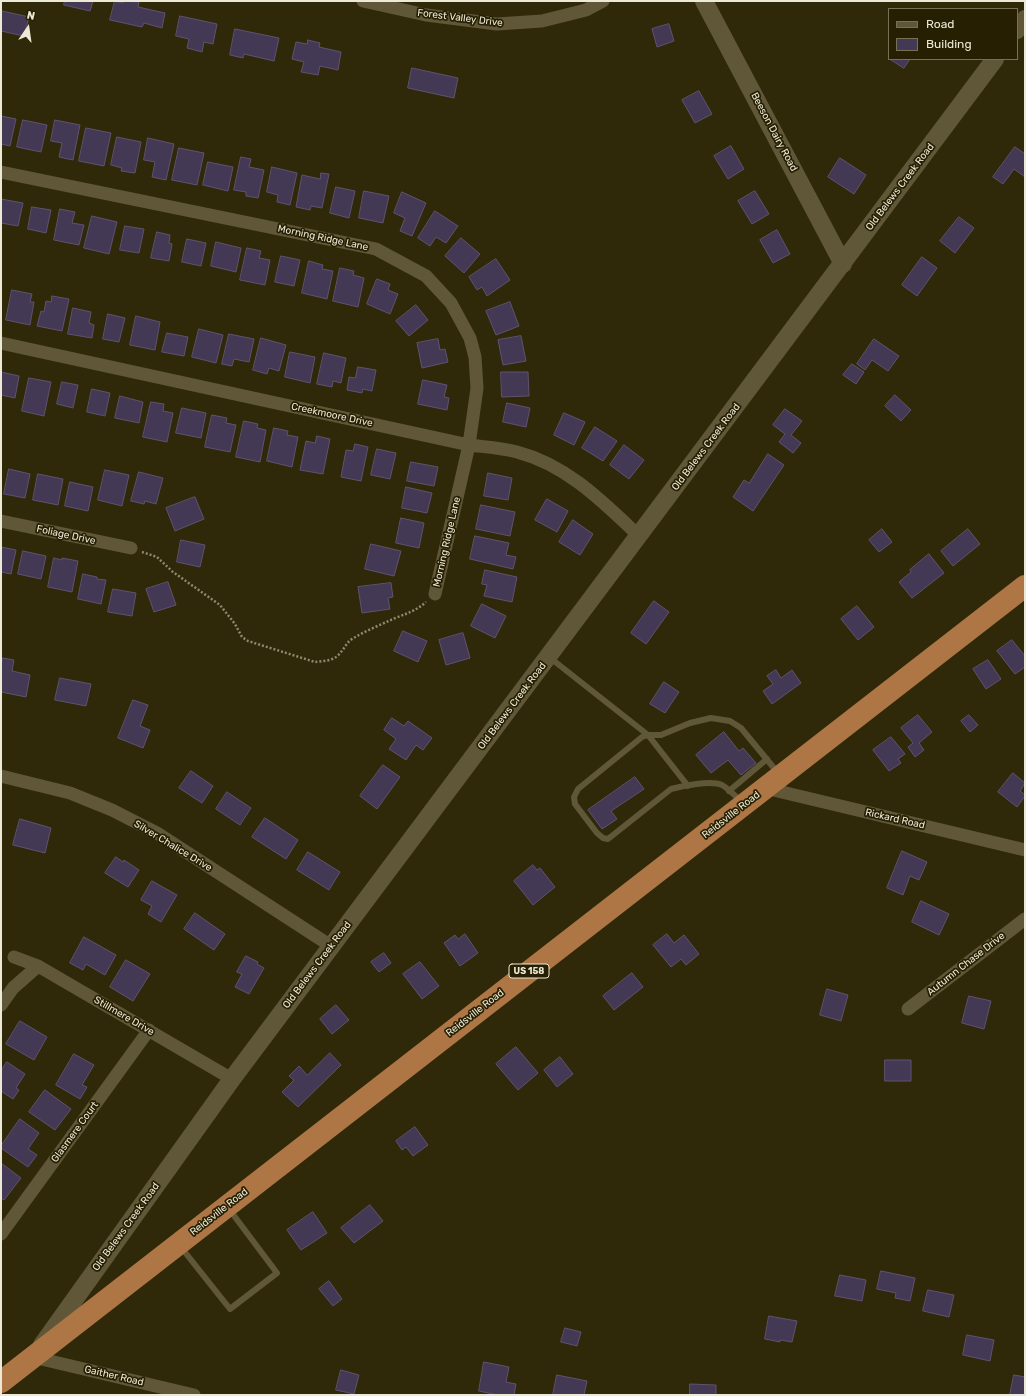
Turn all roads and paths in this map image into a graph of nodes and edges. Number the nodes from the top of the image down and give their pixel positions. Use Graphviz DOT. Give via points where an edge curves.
graph roads {
  1 [pos="363,1"];
  2 [pos="603,1"];
  3 [pos="704,1"];
  4 [pos="1025,19"];
  5 [pos="1018,29"];
  6 [pos="994,60"];
  7 [pos="1,172"];
  8 [pos="843,264"];
  9 [pos="1,343"];
  10 [pos="469,445"];
  11 [pos="1,521"];
  12 [pos="639,536"];
  13 [pos="131,548"];
  14 [pos="1025,586"];
  15 [pos="435,594"];
  16 [pos="548,657"];
  17 [pos="648,735"];
  18 [pos="771,774"];
  19 [pos="1,776"];
  20 [pos="688,786"];
  21 [pos="737,798"];
  22 [pos="1025,850"];
  23 [pos="1025,919"];
  24 [pos="332,946"];
  25 [pos="14,957"];
  26 [pos="38,966"];
  27 [pos="1,1005"];
  28 [pos="908,1009"];
  29 [pos="149,1030"];
  30 [pos="232,1079"];
  31 [pos="227,1206"];
  32 [pos="1,1234"];
  33 [pos="178,1244"];
  34 [pos="34,1357"];
  35 [pos="1,1382"];
  36 [pos="188,1394"];
  1 -- 2 [label="street, Forest Valley Drive" via="426,15 496,24 542,21 586,10"];
  3 -- 8 [label="street, Beeson Dairy Road"];
  4 -- 5 [label="street"];
  6 -- 8 [label="street, Old Belews Creek Road"];
  7 -- 10 [label="street, Morning Ridge Lane" via="376,249 426,276 451,302 470,338 475,357 477,388"];
  8 -- 12 [label="street, Old Belews Creek Road"];
  9 -- 10 [label="street, Creekmoore Drive"];
  10 -- 12 [label="street, Creekmoore Drive" via="518,452 572,477 600,498"];
  10 -- 15 [label="street, Morning Ridge Lane"];
  11 -- 13 [label="street, Foliage Drive"];
  12 -- 16 [label="street, Old Belews Creek Road"];
  13 -- 15 [label="path" via="157,557 173,572 220,605 242,637 248,641 315,662 335,658 353,639 418,609"];
  14 -- 18 [label="highway, Reidsville Road / US 158"];
  16 -- 17 [label="lane"];
  16 -- 24 [label="street, Old Belews Creek Road"];
  17 -- 18 [label="lane" via="661,735 711,718 730,721 741,728"];
  17 -- 20 [label="lane"];
  17 -- 20 [label="lane" via="578,789 574,804 597,833 608,839 670,789"];
  18 -- 21 [label="highway, Reidsville Road / US 158"];
  18 -- 21 [label="lane"];
  18 -- 22 [label="street, Rickard Road"];
  19 -- 24 [label="street, Silver Chalice Drive" via="70,793 112,810 156,833"];
  20 -- 21 [label="lane" via="714,783 721,785"];
  21 -- 31 [label="highway, Reidsville Road / US 158"];
  23 -- 28 [label="street, Autumn Chase Drive"];
  24 -- 30 [label="street, Old Belews Creek Road"];
  25 -- 26 [label="street, Stillmere Drive"];
  26 -- 27 [label="street" via="13,988"];
  26 -- 29 [label="street, Stillmere Drive"];
  29 -- 30 [label="street, Stillmere Drive"];
  29 -- 32 [label="street, Glasmere Court"];
  30 -- 34 [label="street, Old Belews Creek Road"];
  31 -- 33 [label="highway, Reidsville Road / US 158"];
  31 -- 33 [label="lane" via="277,1273 230,1309"];
  33 -- 34 [label="highway, Reidsville Road / US 158"];
  34 -- 35 [label="highway, Reidsville Road / US 158"];
  34 -- 36 [label="street, Gaither Road"];
}
